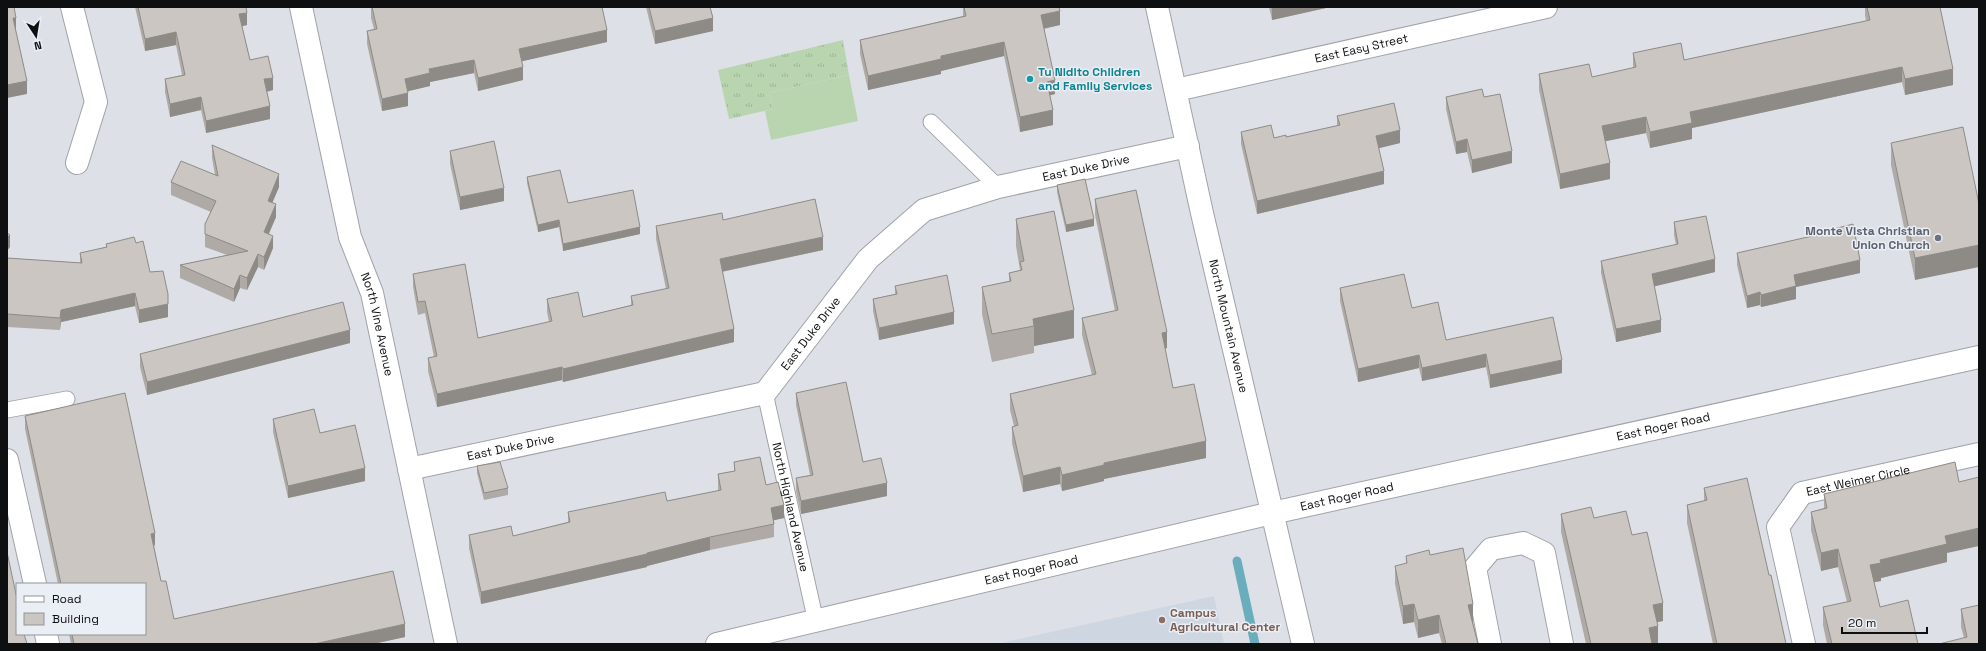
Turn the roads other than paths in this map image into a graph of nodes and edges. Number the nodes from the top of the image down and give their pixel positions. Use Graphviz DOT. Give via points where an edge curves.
graph roads {
  1 [pos="72,7"];
  2 [pos="301,7"];
  3 [pos="1157,7"];
  4 [pos="1546,7"];
  5 [pos="1176,90"];
  6 [pos="931,122"];
  7 [pos="1188,146"];
  8 [pos="77,163"];
  9 [pos="998,187"];
  10 [pos="1979,358"];
  11 [pos="765,393"];
  12 [pos="67,399"];
  13 [pos="7,410"];
  14 [pos="1979,454"];
  15 [pos="7,460"];
  16 [pos="409,469"];
  17 [pos="1272,513"];
  18 [pos="35,583"];
  19 [pos="816,622"];
  20 [pos="446,644"];
  21 [pos="717,644"];
  22 [pos="1303,644"];
  23 [pos="1490,644"];
  24 [pos="1562,644"];
  25 [pos="1804,644"];
  1 -- 8 [label="street" via="96,102"];
  2 -- 16 [label="street, North Vine Avenue" via="350,237 372,293"];
  3 -- 5 [label="street, North Mountain Avenue"];
  4 -- 5 [label="street, East Easy Street"];
  5 -- 7 [label="street, North Mountain Avenue"];
  6 -- 9 [label="lane"];
  7 -- 9 [label="street, East Duke Drive"];
  7 -- 17 [label="street, North Mountain Avenue"];
  9 -- 11 [label="street, East Duke Drive" via="924,210 868,259"];
  10 -- 17 [label="street, East Roger Road"];
  11 -- 16 [label="street, East Duke Drive"];
  11 -- 19 [label="lane, North Highland Avenue"];
  12 -- 13 [label="lane"];
  14 -- 25 [label="street, East Weimer Circle" via="1802,493 1778,526"];
  15 -- 18 [label="street"];
  16 -- 20 [label="street, North Vine Avenue"];
  17 -- 19 [label="street, East Roger Road"];
  17 -- 22 [label="street, North Mountain Avenue"];
  19 -- 21 [label="street, East Roger Road"];
  23 -- 24 [label="street" via="1475,568 1491,549 1523,543 1544,553"];
}
